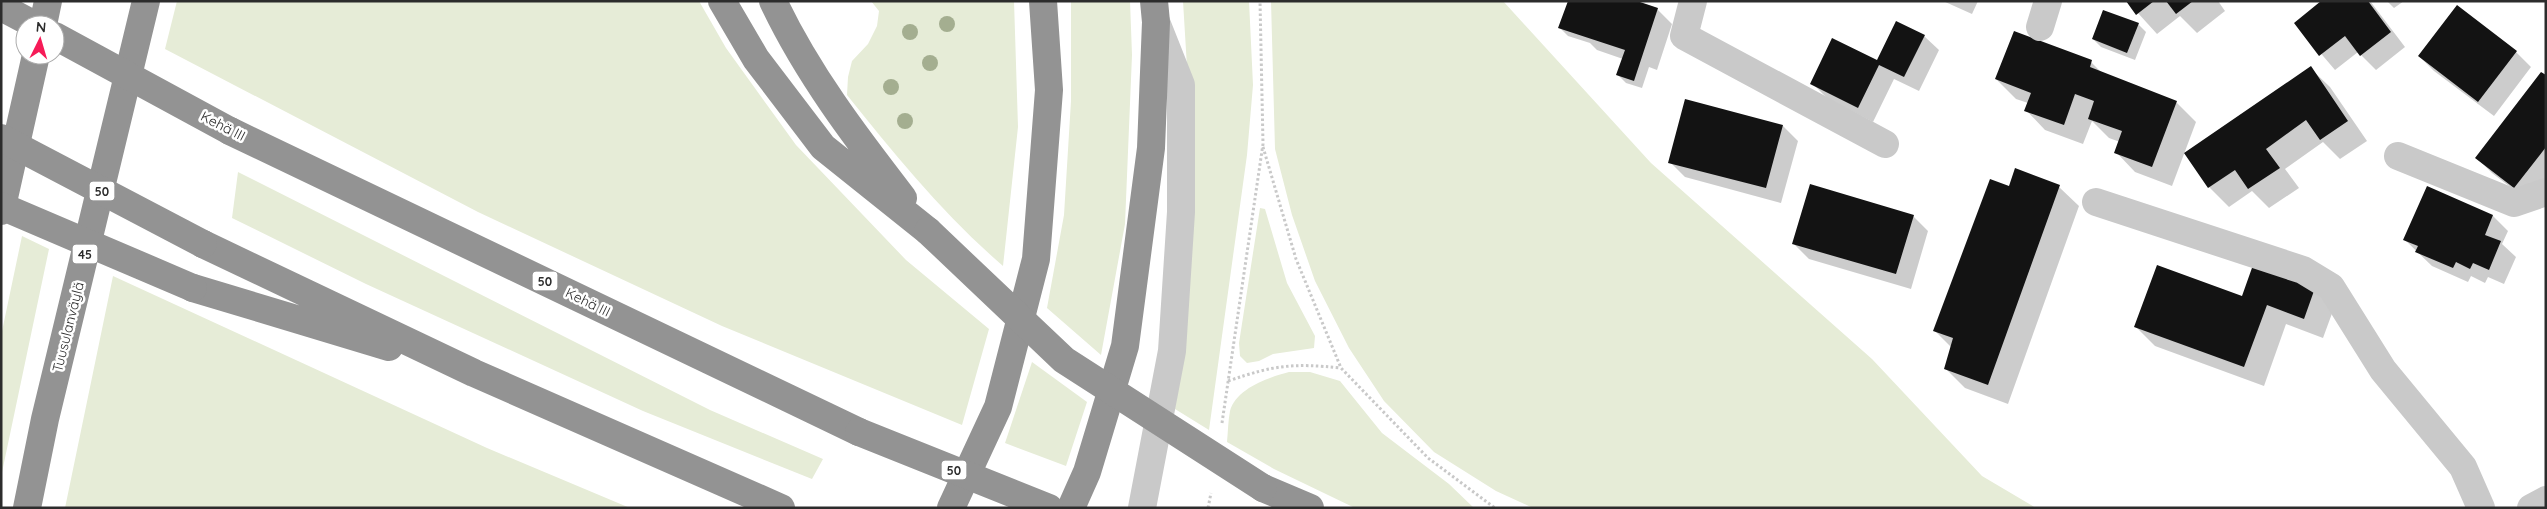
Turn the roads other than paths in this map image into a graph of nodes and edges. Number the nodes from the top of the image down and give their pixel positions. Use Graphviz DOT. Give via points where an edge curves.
graph roads {
  1 [pos="48,1"];
  2 [pos="146,1"];
  3 [pos="722,1"];
  4 [pos="773,1"];
  5 [pos="1043,1"];
  6 [pos="1693,1"];
  7 [pos="2048,1"];
  8 [pos="1,6"];
  9 [pos="1155,12"];
  10 [pos="17,15"];
  11 [pos="45,15"];
  12 [pos="2040,27"];
  13 [pos="65,41"];
  14 [pos="34,65"];
  15 [pos="1,138"];
  16 [pos="1885,144"];
  17 [pos="2398,156"];
  18 [pos="2546,192"];
  19 [pos="2096,202"];
  20 [pos="1,206"];
  21 [pos="1,212"];
  22 [pos="928,231"];
  23 [pos="474,373"];
  24 [pos="2546,500"];
  25 [pos="27,508"];
  26 [pos="782,508"];
  27 [pos="951,508"];
  28 [pos="1049,508"];
  29 [pos="1072,508"];
  30 [pos="1142,508"];
  31 [pos="1310,508"];
  32 [pos="2481,508"];
  33 [pos="2531,508"];
  1 -- 11 [label="highway"];
  2 -- 25 [label="highway, Tuusulanväylä / 45" via="45,419"];
  3 -- 22 [label="highway" via="756,60 823,147"];
  4 -- 22 [label="highway" via="784,25 838,112"];
  5 -- 27 [label="highway" via="1049,90 1036,259 998,407"];
  6 -- 16 [label="street" via="1684,36"];
  7 -- 12 [label="street"];
  8 -- 10 [label="highway"];
  9 -- 29 [label="highway" via="1151,148 1125,346 1088,472"];
  9 -- 30 [label="street" via="1181,85 1181,212 1172,351"];
  13 -- 28 [label="highway, Kehä III / 50, bridge" via="230,131 859,432"];
  14 -- 21 [label="highway"];
  15 -- 23 [label="highway, 50, bridge" via="203,244"];
  17 -- 18 [label="street" via="2514,203"];
  19 -- 32 [label="street" via="2303,270 2331,287 2383,370 2463,467"];
  20 -- 23 [label="highway, bridge" via="193,288"];
  22 -- 31 [label="highway, bridge" via="1064,360 1263,488"];
  23 -- 26 [label="highway, 50"];
  24 -- 33 [label="street"];
}
